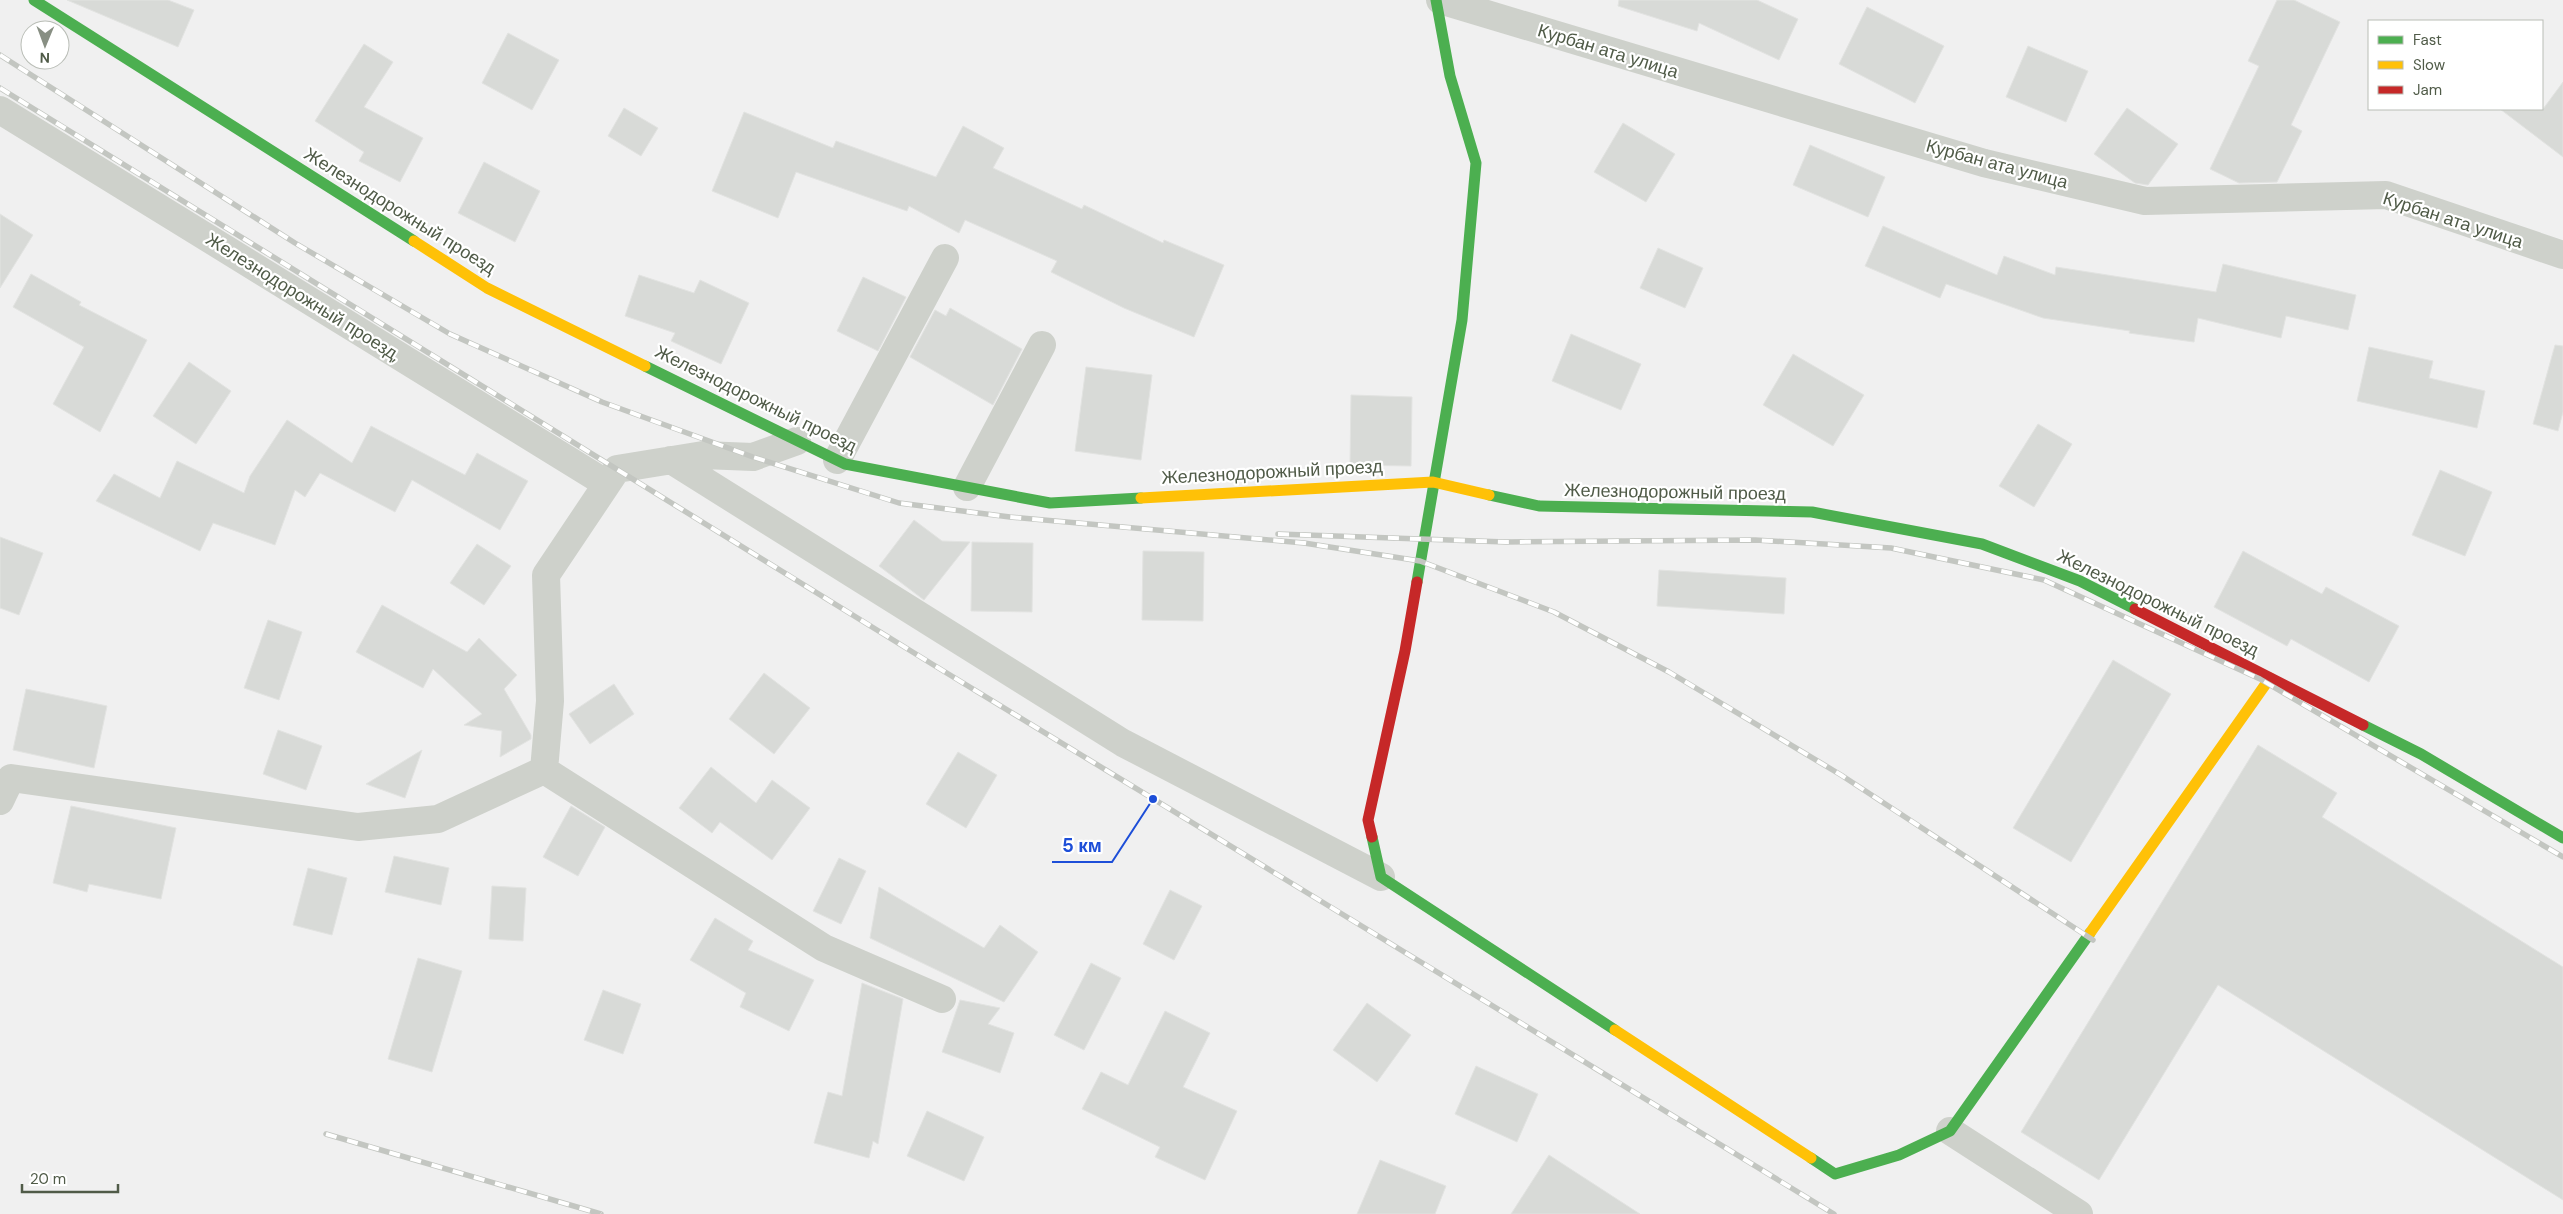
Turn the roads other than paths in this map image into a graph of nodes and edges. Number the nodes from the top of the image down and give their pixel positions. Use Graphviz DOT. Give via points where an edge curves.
graph roads {
  1 [pos="34,0"];
  2 [pos="1438,0"];
  3 [pos="0,110"];
  4 [pos="2563,255"];
  5 [pos="945,258"];
  6 [pos="1042,345"];
  7 [pos="797,441"];
  8 [pos="672,460"];
  9 [pos="837,460"];
  10 [pos="1433,482"];
  11 [pos="607,484"];
  12 [pos="967,487"];
  13 [pos="2270,678"];
  14 [pos="544,770"];
  15 [pos="0,800"];
  16 [pos="2563,838"];
  17 [pos="1381,877"];
  18 [pos="942,999"];
  19 [pos="1950,1131"];
  20 [pos="2079,1214"];
  1 -- 7 [label="street, Железнодорожный проезд" via="488,288"];
  2 -- 4 [label="street, Курбан ата улица" via="1984,163 2145,201 2386,195"];
  2 -- 10 [label="street" via="1450,76 1476,163 1462,320"];
  3 -- 11 [label="street, Железнодорожный проезд,"];
  5 -- 9 [label="street"];
  6 -- 12 [label="street"];
  7 -- 8 [label="street" via="754,457 703,455"];
  7 -- 9 [label="street, Железнодорожный проезд"];
  8 -- 11 [label="street" via="617,469"];
  8 -- 17 [label="street" via="1123,743"];
  9 -- 12 [label="street, Железнодорожный проезд"];
  10 -- 12 [label="street, Железнодорожный проезд" via="1050,503"];
  10 -- 13 [label="street, Железнодорожный проезд" via="1539,506 1812,512 1982,544 2080,581"];
  10 -- 17 [label="street" via="1405,651 1368,820"];
  11 -- 14 [label="street" via="546,575 550,701"];
  13 -- 16 [label="street, Железнодорожный проезд" via="2421,754"];
  13 -- 19 [label="street"];
  14 -- 15 [label="street" via="438,820 358,827 12,778"];
  14 -- 18 [label="street" via="824,948"];
  17 -- 19 [label="street" via="1835,1174 1899,1155"];
  19 -- 20 [label="street"];
}
